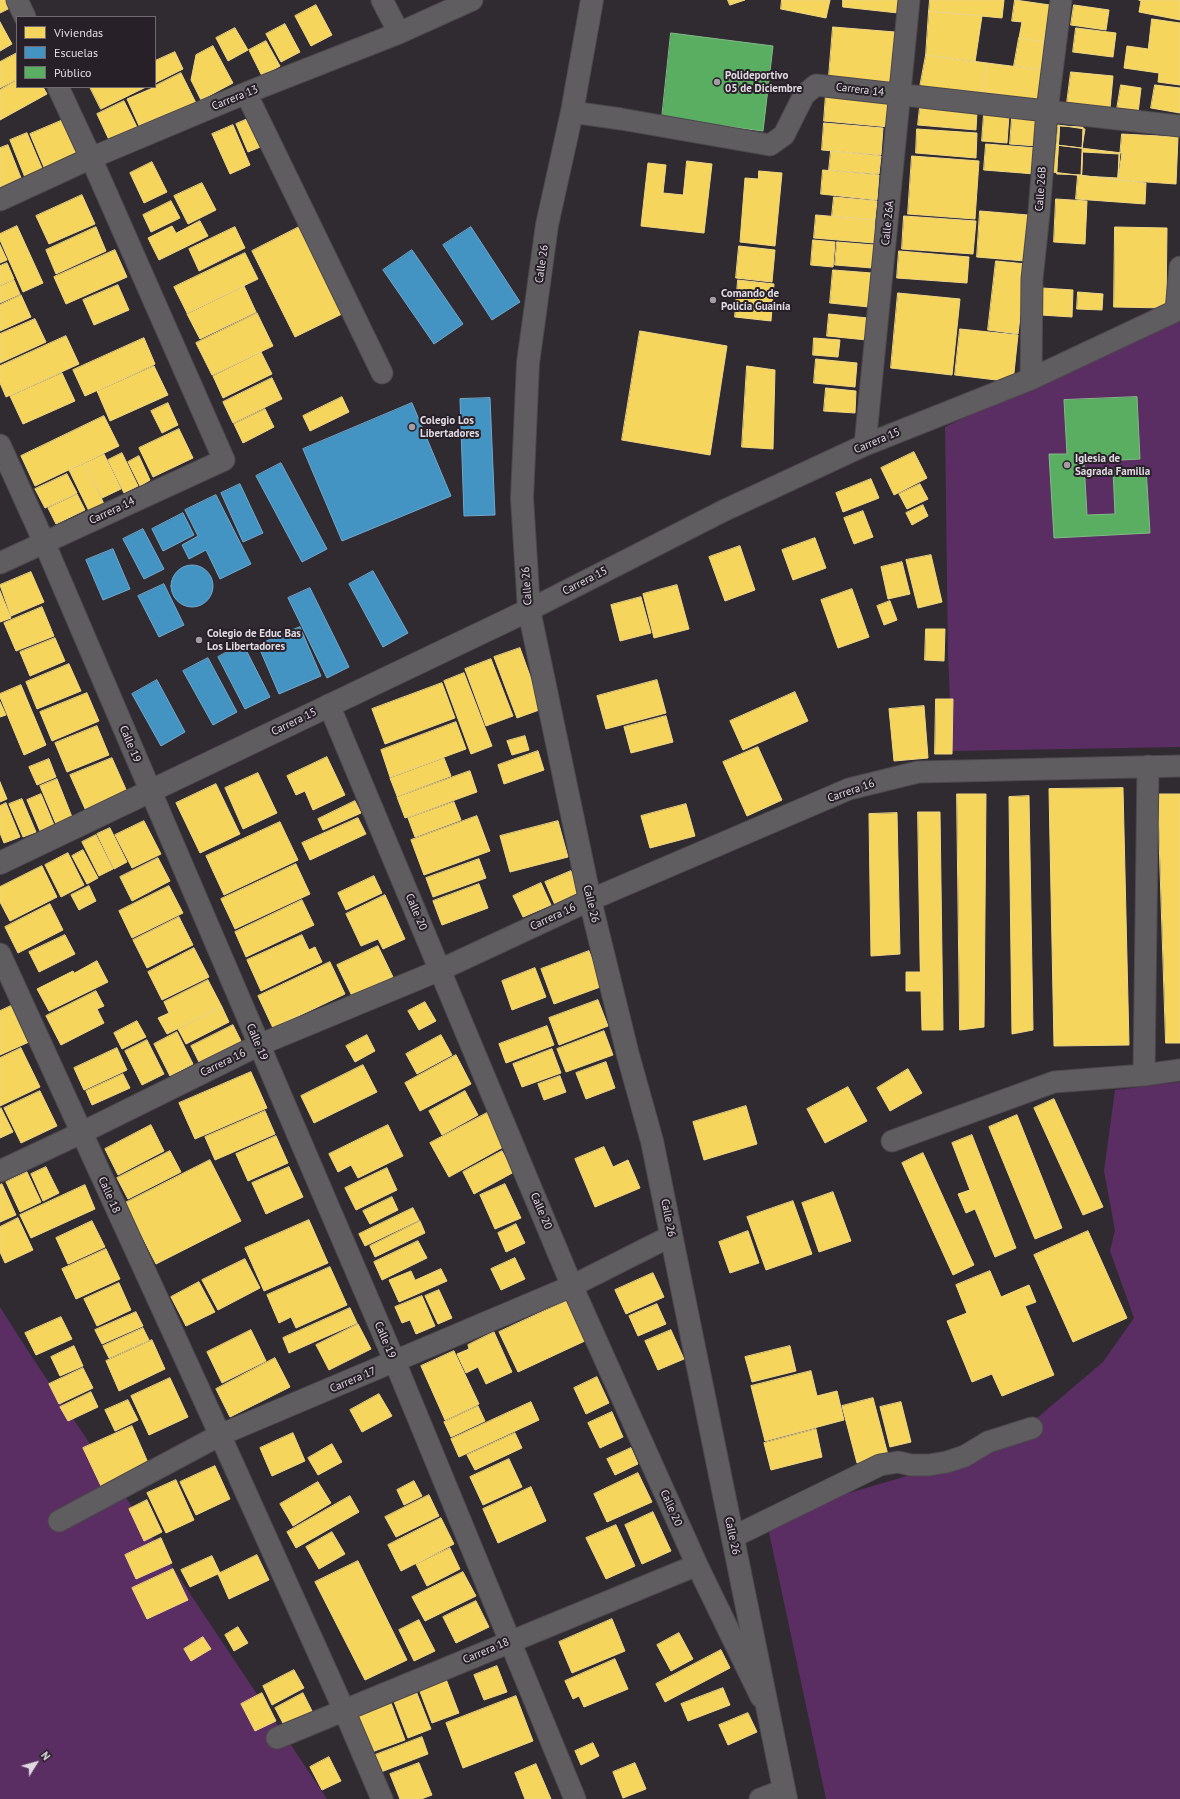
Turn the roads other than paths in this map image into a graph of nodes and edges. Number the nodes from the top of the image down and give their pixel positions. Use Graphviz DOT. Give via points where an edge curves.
graph roads {
  1 [pos="17,0"];
  2 [pos="382,0"];
  3 [pos="472,0"];
  4 [pos="592,0"];
  5 [pos="909,0"];
  6 [pos="1061,0"];
  7 [pos="25,16"];
  8 [pos="399,33"];
  9 [pos="58,88"];
  10 [pos="246,93"];
  11 [pos="900,95"];
  12 [pos="1047,111"];
  13 [pos="572,112"];
  14 [pos="1180,126"];
  15 [pos="91,158"];
  16 [pos="0,200"];
  17 [pos="1180,267"];
  18 [pos="1178,310"];
  19 [pos="382,373"];
  20 [pos="1031,379"];
  21 [pos="0,445"];
  22 [pos="865,445"];
  23 [pos="44,542"];
  24 [pos="0,563"];
  25 [pos="529,610"];
  26 [pos="329,706"];
  27 [pos="1148,766"];
  28 [pos="1180,766"];
  29 [pos="150,791"];
  30 [pos="0,863"];
  31 [pos="590,900"];
  32 [pos="0,954"];
  33 [pos="440,970"];
  34 [pos="259,1045"];
  35 [pos="1180,1070"];
  36 [pos="1144,1075"];
  37 [pos="81,1133"];
  38 [pos="892,1141"];
  39 [pos="0,1171"];
  40 [pos="671,1236"];
  41 [pos="572,1286"];
  42 [pos="395,1362"];
  43 [pos="1032,1428"];
  44 [pos="220,1435"];
  45 [pos="59,1521"];
  46 [pos="733,1537"];
  47 [pos="697,1565"];
  48 [pos="511,1641"];
  49 [pos="344,1710"];
  50 [pos="768,1710"];
  51 [pos="277,1738"];
  52 [pos="785,1795"];
  53 [pos="382,1799"];
  54 [pos="575,1799"];
  55 [pos="760,1799"];
  1 -- 7 [label="street"];
  2 -- 8 [label="street"];
  3 -- 8 [label="street, Carrera 13"];
  4 -- 13 [label="street, Calle 26"];
  5 -- 11 [label="street, Calle 26A"];
  6 -- 12 [label="street, Calle 26B"];
  8 -- 10 [label="street, Carrera 13"];
  9 -- 15 [label="street"];
  10 -- 15 [label="street, Carrera 13"];
  10 -- 19 [label="street"];
  11 -- 12 [label="street, Carrera 14"];
  11 -- 13 [label="street, Carrera 14" via="816,85 804,95 784,135 770,145"];
  11 -- 22 [label="street, Calle 26A"];
  12 -- 14 [label="street, Carrera 14"];
  12 -- 20 [label="street, Calle 26B" via="1040,213 1032,279"];
  13 -- 25 [label="street, Calle 26" via="548,225 528,363 522,498"];
  15 -- 16 [label="street, Carrera 13"];
  15 -- 23 [label="street, Carrera 14" via="224,460"];
  17 -- 18 [label="street"];
  18 -- 20 [label="street, Carrera 15"];
  20 -- 22 [label="street, Carrera 15"];
  21 -- 23 [label="street, Calle 19"];
  22 -- 25 [label="street, Carrera 15" via="723,511"];
  23 -- 24 [label="street, Carrera 14"];
  23 -- 29 [label="street, Calle 19"];
  25 -- 26 [label="street, Carrera 15"];
  25 -- 31 [label="street, Calle 26"];
  26 -- 29 [label="street, Carrera 15"];
  26 -- 33 [label="street, Calle 20"];
  27 -- 28 [label="street, Carrera 16"];
  27 -- 31 [label="street, Carrera 16" via="918,772 849,789"];
  27 -- 36 [label="street"];
  29 -- 30 [label="street, Carrera 15"];
  29 -- 34 [label="street, Calle 19"];
  31 -- 33 [label="street, Carrera 16"];
  31 -- 40 [label="street, Calle 26" via="652,1141"];
  32 -- 37 [label="street, Calle 18"];
  33 -- 34 [label="street, Carrera 16"];
  33 -- 41 [label="street, Calle 20"];
  34 -- 37 [label="street, Carrera 16"];
  34 -- 42 [label="street, Calle 19"];
  35 -- 36 [label="street"];
  36 -- 38 [label="street" via="1054,1082"];
  37 -- 39 [label="street, Carrera 16"];
  37 -- 44 [label="street, Calle 18"];
  40 -- 41 [label="street, Carrera 17"];
  40 -- 46 [label="street, Calle 26"];
  41 -- 42 [label="street, Carrera 17"];
  41 -- 47 [label="street, Calle 20"];
  42 -- 44 [label="street, Carrera 17"];
  42 -- 48 [label="street, Calle 19"];
  43 -- 46 [label="street" via="988,1442 965,1456 947,1462 910,1465 898,1462 880,1465"];
  44 -- 45 [label="street, Carrera 17"];
  44 -- 49 [label="street, Calle 18"];
  46 -- 50 [label="street, Calle 26"];
  47 -- 48 [label="street, Carrera 18"];
  47 -- 50 [label="street, Calle 20"];
  48 -- 49 [label="street, Carrera 18"];
  48 -- 54 [label="street, Calle 19"];
  49 -- 51 [label="street, Carrera 18"];
  49 -- 53 [label="street, Calle 18"];
  50 -- 52 [label="street, Calle 26"];
  52 -- 55 [label="street"];
}
